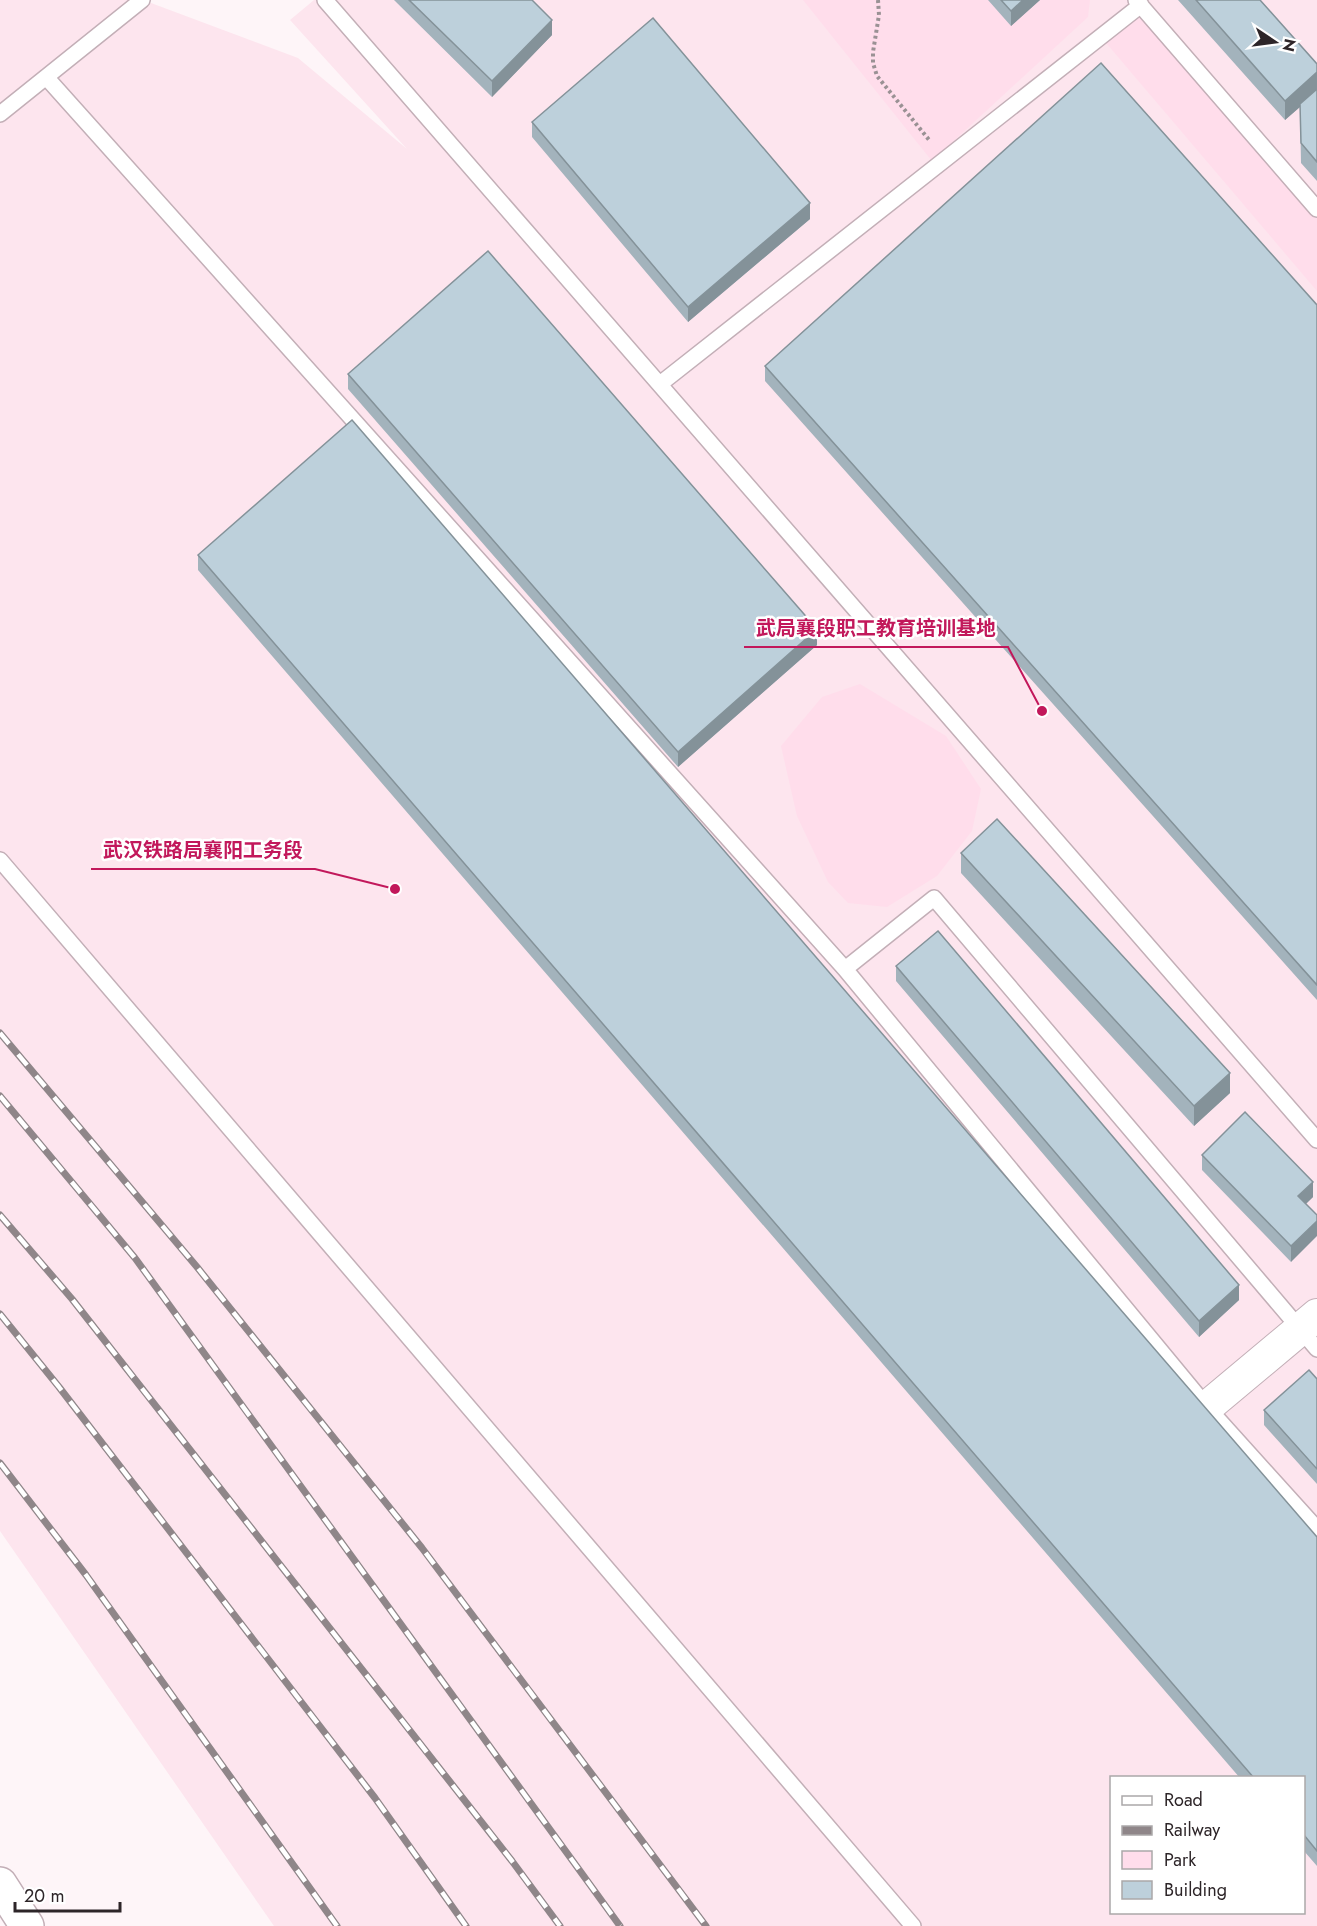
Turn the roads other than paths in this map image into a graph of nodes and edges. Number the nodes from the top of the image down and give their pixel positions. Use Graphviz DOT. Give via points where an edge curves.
graph roads {
  1 [pos="142,0"];
  2 [pos="325,0"];
  3 [pos="1139,3"];
  4 [pos="45,77"];
  5 [pos="0,114"];
  6 [pos="1317,209"];
  7 [pos="660,384"];
  8 [pos="0,860"];
  9 [pos="845,969"];
  10 [pos="1317,1140"];
  11 [pos="1311,1331"];
  12 [pos="1207,1407"];
  13 [pos="1317,1529"];
  14 [pos="0,1884"];
  15 [pos="27,1926"];
  16 [pos="913,1926"];
  1 -- 4 [label="lane"];
  2 -- 7 [label="lane"];
  3 -- 6 [label="lane"];
  3 -- 7 [label="lane"];
  4 -- 5 [label="lane"];
  4 -- 9 [label="lane"];
  7 -- 10 [label="lane"];
  8 -- 16 [label="lane"];
  9 -- 11 [label="lane" via="934,898"];
  9 -- 12 [label="lane"];
  11 -- 12 [label="street"];
  12 -- 13 [label="lane"];
  14 -- 15 [label="street"];
}
